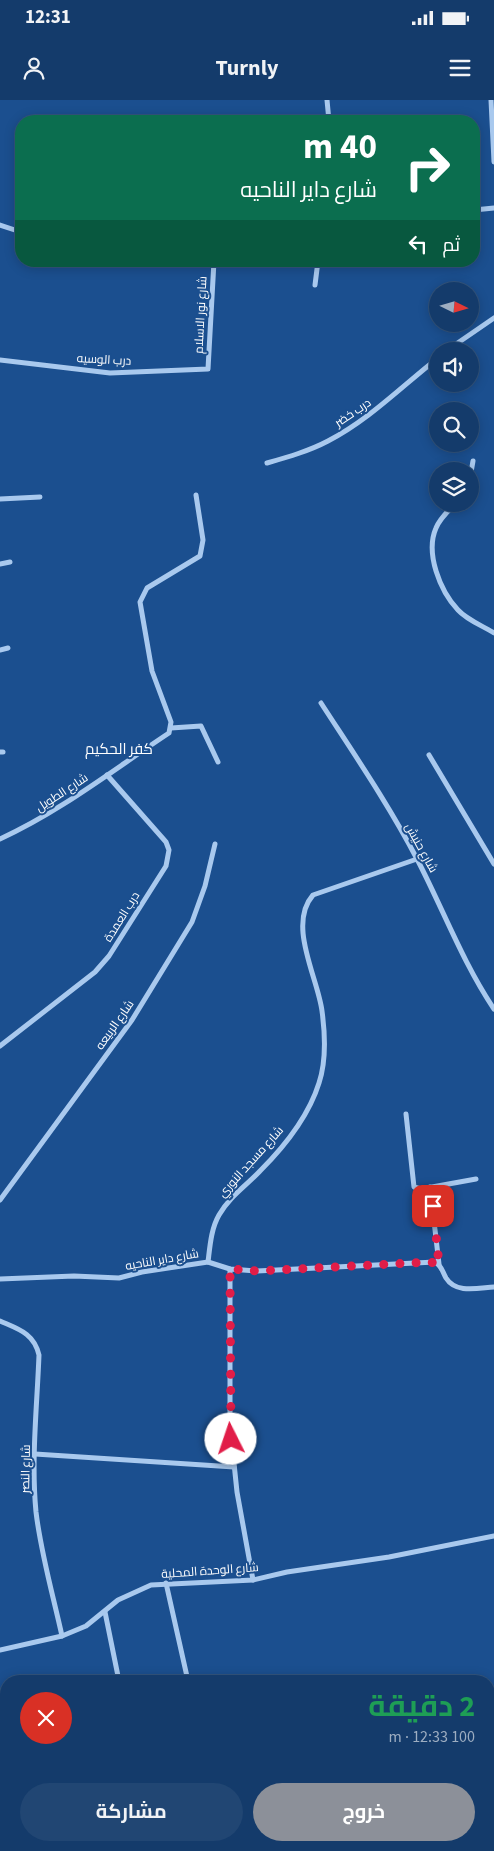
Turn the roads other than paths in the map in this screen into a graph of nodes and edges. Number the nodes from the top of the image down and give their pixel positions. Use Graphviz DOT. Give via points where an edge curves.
graph roads {
  1 [pos="328,100"];
  2 [pos="491,100"];
  3 [pos="329,115"];
  4 [pos="494,162"];
  5 [pos="494,208"];
  6 [pos="480,209"];
  7 [pos="0,225"];
  8 [pos="15,230"];
  9 [pos="214,267"];
  10 [pos="317,267"];
  11 [pos="315,285"];
  12 [pos="494,318"];
  13 [pos="459,342"];
  14 [pos="0,360"];
  15 [pos="429,365"];
  16 [pos="208,369"];
  17 [pos="267,463"];
  18 [pos="196,496"];
  19 [pos="40,497"];
  20 [pos="0,499"];
  21 [pos="448,512"];
  22 [pos="10,562"];
  23 [pos="0,564"];
  24 [pos="494,632"];
  25 [pos="8,648"];
  26 [pos="0,650"];
  27 [pos="321,703"];
  28 [pos="171,728"];
  29 [pos="429,755"];
  30 [pos="218,762"];
  31 [pos="107,775"];
  32 [pos="0,839"];
  33 [pos="215,844"];
  34 [pos="417,859"];
  35 [pos="494,864"];
  36 [pos="494,1009"];
  37 [pos="0,1046"];
  38 [pos="406,1114"];
  39 [pos="476,1180"];
  40 [pos="430,1187"];
  41 [pos="0,1200"];
  42 [pos="208,1262"];
  43 [pos="439,1264"];
  44 [pos="230,1269"];
  45 [pos="0,1280"];
  46 [pos="494,1287"];
  47 [pos="0,1320"];
  48 [pos="35,1454"];
  49 [pos="234,1467"];
  50 [pos="494,1536"];
  51 [pos="253,1580"];
  52 [pos="166,1583"];
  53 [pos="105,1612"];
  54 [pos="62,1636"];
  55 [pos="0,1650"];
  56 [pos="119,1675"];
  57 [pos="187,1675"];
  1 -- 3 [label="street"];
  2 -- 4 [label="street"];
  5 -- 6 [label="street"];
  7 -- 8 [label="street"];
  9 -- 16 [label="street, شارع نور الاسلام"];
  10 -- 11 [label="street"];
  12 -- 13 [label="street"];
  14 -- 16 [label="street, درب الوسيه" via="110,373"];
  15 -- 17 [label="street, درب خضر" via="356,425 320,445"];
  18 -- 28 [label="street" via="203,540 200,556 147,588 140,602 152,670"];
  19 -- 20 [label="street"];
  21 -- 24 [label="street" via="435,529 433,539 435,565 444,590 458,611"];
  22 -- 23 [label="street"];
  25 -- 26 [label="street"];
  27 -- 34 [label="street, شارع حنيش"];
  28 -- 30 [label="street" via="201,726"];
  28 -- 31 [label="street, شارع الطويل" via="169,733"];
  29 -- 35 [label="street"];
  31 -- 32 [label="street, شارع الطويل" via="53,812"];
  31 -- 37 [label="street, درب العمدة" via="166,842 169,850 166,866 109,956 95,972"];
  33 -- 41 [label="street, شارع الربيعه" via="205,886 187,930 132,1020"];
  34 -- 36 [label="street, شارع حنيش" via="479,986"];
  34 -- 42 [label="street, شارع مسجد النوري" via="313,895 307,902 304,940 322,1012 324,1047 320,1082 304,1115 284,1144 233,1195 219,1216 210,1241"];
  38 -- 40 [label="street" via="413,1184 417,1189"];
  39 -- 40 [label="street"];
  40 -- 43 [label="street"];
  42 -- 44 [label="street, شارع داير الناحيه"];
  42 -- 45 [label="street, شارع داير الناحيه" via="119,1278 74,1276"];
  43 -- 44 [label="street, شارع داير الناحيه" via="258,1271"];
  43 -- 46 [label="street" via="456,1288"];
  44 -- 49 [label="street" via="230,1425"];
  47 -- 48 [label="street, شارع النصر" via="29,1334 37,1347"];
  48 -- 49 [label="street"];
  48 -- 54 [label="street, شارع النصر" via="34,1486 39,1537"];
  49 -- 51 [label="street"];
  50 -- 51 [label="street, شارع الوحدة المحلية"];
  51 -- 52 [label="street, شارع الوحدة المحلية"];
  52 -- 53 [label="street, شارع الوحدة المحلية" via="137,1590 118,1600"];
  52 -- 57 [label="street"];
  53 -- 54 [label="street, شارع الوحدة المحلية" via="86,1626"];
  53 -- 56 [label="street"];
  54 -- 55 [label="street, شارع الوحدة المحلية"];
}
